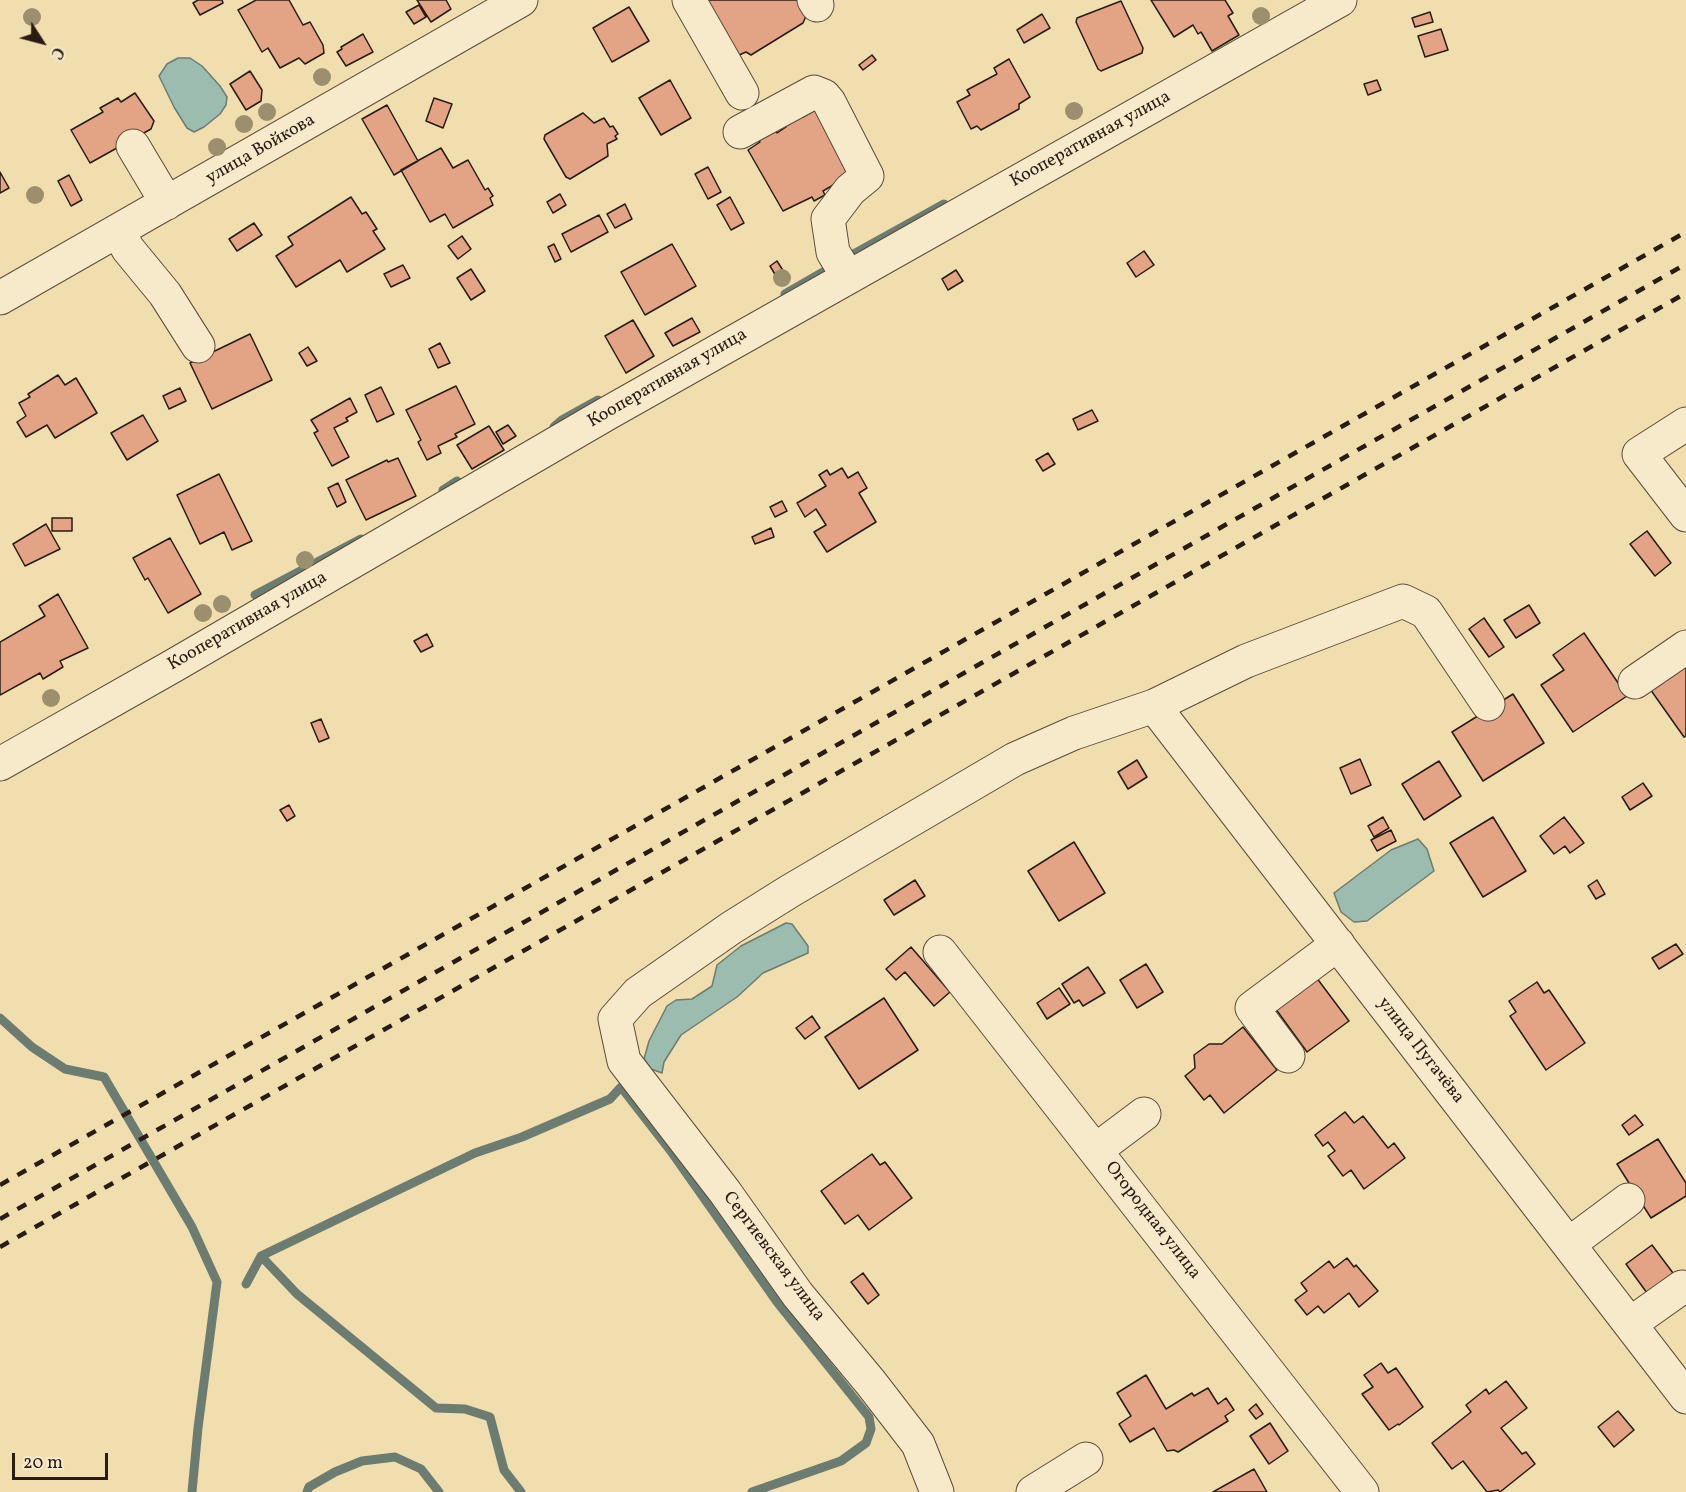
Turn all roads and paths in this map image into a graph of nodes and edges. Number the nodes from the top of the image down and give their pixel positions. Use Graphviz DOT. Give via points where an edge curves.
graph roads {
  1 [pos="521,0"];
  2 [pos="689,0"];
  3 [pos="1340,0"];
  4 [pos="742,93"];
  5 [pos="740,132"];
  6 [pos="133,146"];
  7 [pos="167,203"];
  8 [pos="118,231"];
  9 [pos="848,277"];
  10 [pos="0,298"];
  11 [pos="198,346"];
  12 [pos="1686,424"];
  13 [pos="1686,515"];
  14 [pos="1686,647"];
  15 [pos="1635,682"];
  16 [pos="1488,704"];
  17 [pos="1154,706"];
  18 [pos="0,764"];
  19 [pos="1338,944"];
  20 [pos="940,952"];
  21 [pos="1288,1056"];
  22 [pos="1144,1114"];
  23 [pos="1096,1150"];
  24 [pos="1628,1200"];
  25 [pos="1569,1244"];
  26 [pos="1682,1287"];
  27 [pos="1630,1324"];
  28 [pos="1686,1397"];
  29 [pos="1086,1459"];
  30 [pos="937,1492"];
  31 [pos="1033,1492"];
  32 [pos="1362,1492"];
  1 -- 7 [label="street, улица Войкова"];
  2 -- 4 [label="street"];
  3 -- 9 [label="street, Кооперативная улица"];
  5 -- 9 [label="street" via="814,92 829,102 867,176 850,190 828,219 833,252"];
  6 -- 7 [label="street"];
  7 -- 8 [label="street, улица Войкова"];
  8 -- 10 [label="street, улица Войкова"];
  8 -- 11 [label="street"];
  9 -- 18 [label="street, Кооперативная улица"];
  12 -- 13 [label="street" via="1639,454"];
  14 -- 15 [label="street"];
  16 -- 17 [label="street" via="1426,612 1403,601 1246,661"];
  17 -- 19 [label="street, улица Пугачёва"];
  17 -- 30 [label="street, Сергиевская улица" via="1074,733 1015,759 731,928 638,993 615,1019 624,1061 798,1295 918,1444"];
  19 -- 21 [label="street" via="1252,1008"];
  19 -- 25 [label="street, улица Пугачёва"];
  20 -- 23 [label="street, Огородная улица"];
  22 -- 23 [label="street"];
  23 -- 32 [label="street, Огородная улица"];
  24 -- 25 [label="street"];
  25 -- 27 [label="street, улица Пугачёва"];
  26 -- 27 [label="street"];
  27 -- 28 [label="street, улица Пугачёва"];
  29 -- 31 [label="street"];
}
